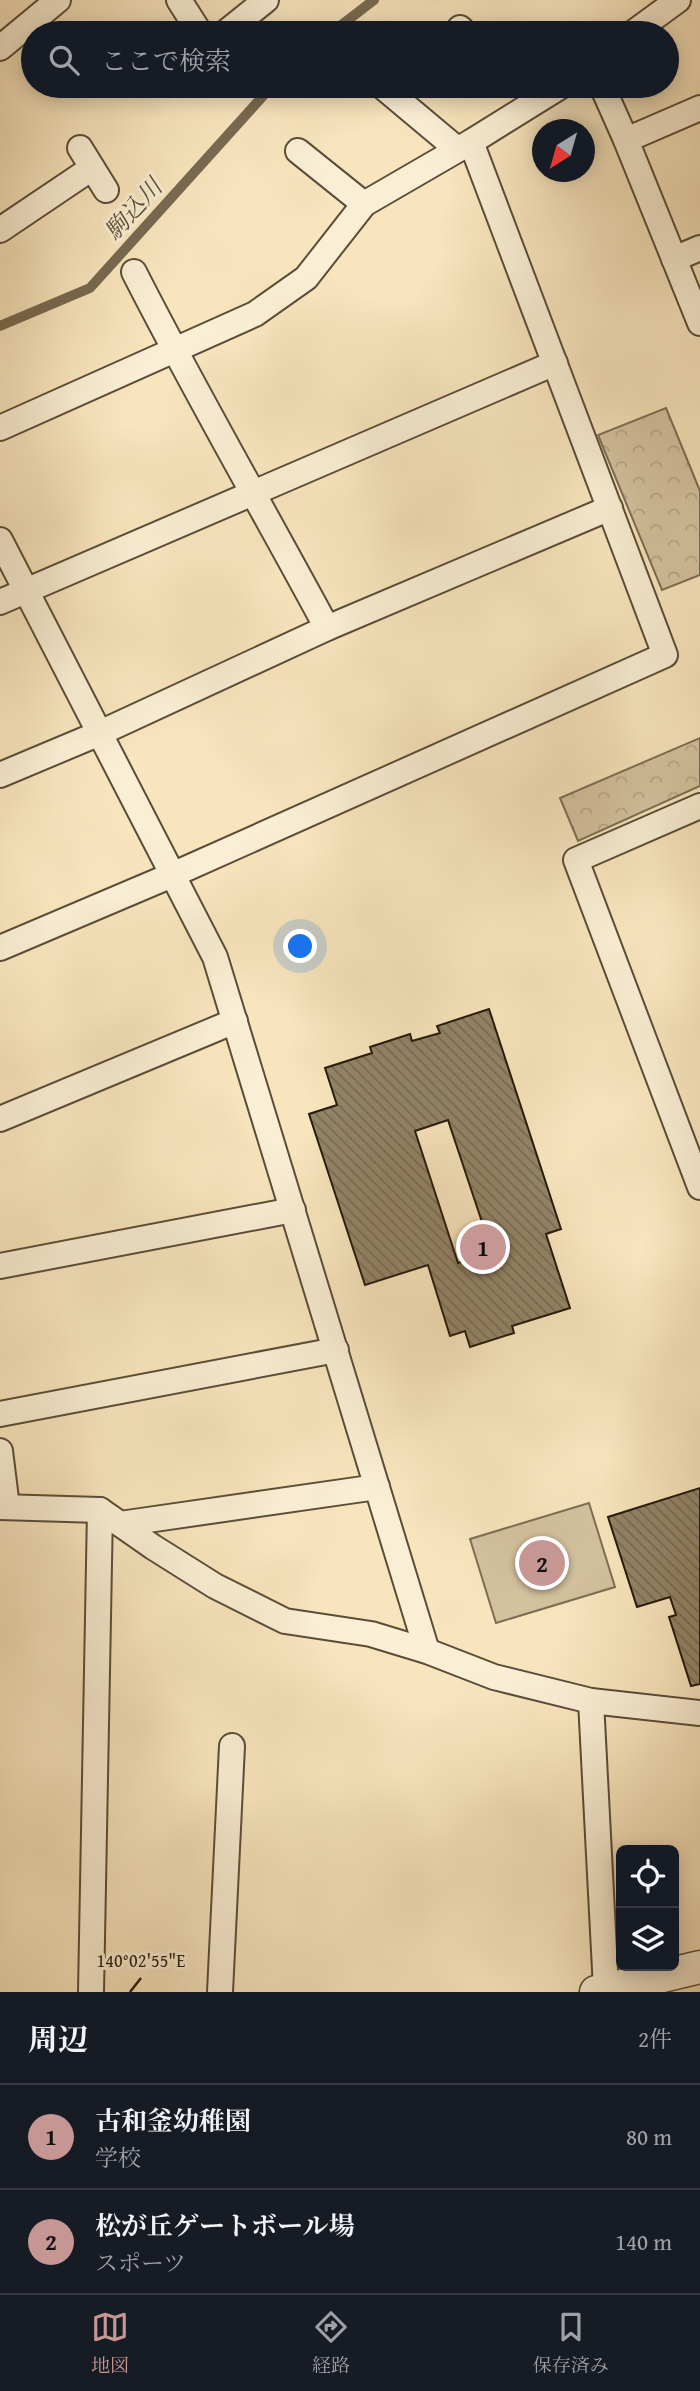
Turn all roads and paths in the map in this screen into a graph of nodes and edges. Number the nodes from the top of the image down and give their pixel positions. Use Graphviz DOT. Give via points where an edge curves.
graph roads {
  1 [pos="58,0"];
  2 [pos="179,0"];
  3 [pos="266,0"];
  4 [pos="678,0"];
  5 [pos="33,21"];
  6 [pos="192,21"];
  7 [pos="240,21"];
  8 [pos="650,21"];
  9 [pos="21,31"];
  10 [pos="0,48"];
  11 [pos="398,98"];
  12 [pos="523,98"];
  13 [pos="607,98"];
  14 [pos="700,108"];
  15 [pos="626,139"];
  16 [pos="464,146"];
  17 [pos="298,151"];
  18 [pos="106,190"];
  19 [pos="364,204"];
  20 [pos="0,230"];
  21 [pos="700,248"];
  22 [pos="674,259"];
  23 [pos="134,272"];
  24 [pos="700,323"];
  25 [pos="174,351"];
  26 [pos="555,363"];
  27 [pos="0,428"];
  28 [pos="255,493"];
  29 [pos="610,508"];
  30 [pos="0,540"];
  31 [pos="26,591"];
  32 [pos="0,602"];
  33 [pos="327,628"];
  34 [pos="100,733"];
  35 [pos="0,775"];
  36 [pos="700,806"];
  37 [pos="172,875"];
  38 [pos="0,948"];
  39 [pos="235,1021"];
  40 [pos="0,1119"];
  41 [pos="700,1187"];
  42 [pos="293,1210"];
  43 [pos="0,1266"];
  44 [pos="336,1350"];
  45 [pos="0,1413"];
  46 [pos="0,1451"];
  47 [pos="377,1487"];
  48 [pos="4,1507"];
  49 [pos="100,1510"];
  50 [pos="120,1524"];
  51 [pos="427,1651"];
  52 [pos="591,1701"];
  53 [pos="700,1713"];
  54 [pos="232,1746"];
  55 [pos="700,1967"];
  56 [pos="601,1991"];
  57 [pos="90,1992"];
  58 [pos="220,1992"];
  1 -- 5 [label="street"];
  2 -- 6 [label="street"];
  3 -- 7 [label="street"];
  4 -- 8 [label="street"];
  9 -- 10 [label="street"];
  11 -- 16 [label="street"];
  12 -- 16 [label="street"];
  13 -- 15 [label="street"];
  14 -- 15 [label="street"];
  15 -- 22 [label="street"];
  16 -- 19 [label="street"];
  16 -- 26 [label="street"];
  17 -- 19 [label="street"];
  18 -- 20 [label="street" via="86,158"];
  19 -- 25 [label="street" via="306,278 255,314"];
  21 -- 22 [label="street"];
  22 -- 24 [label="street"];
  23 -- 25 [label="street"];
  25 -- 27 [label="street"];
  25 -- 28 [label="street"];
  26 -- 28 [label="street"];
  26 -- 29 [label="street"];
  28 -- 31 [label="street"];
  28 -- 33 [label="street"];
  29 -- 33 [label="street"];
  29 -- 37 [label="street" via="665,655"];
  30 -- 31 [label="street"];
  31 -- 32 [label="street"];
  31 -- 34 [label="street"];
  33 -- 34 [label="street"];
  34 -- 35 [label="street"];
  34 -- 37 [label="street"];
  36 -- 41 [label="street" via="576,860"];
  37 -- 38 [label="street"];
  37 -- 39 [label="street" via="215,957"];
  39 -- 40 [label="street"];
  39 -- 42 [label="street"];
  42 -- 43 [label="street"];
  42 -- 44 [label="street"];
  44 -- 45 [label="street"];
  44 -- 47 [label="street"];
  46 -- 48 [label="street"];
  47 -- 50 [label="street"];
  47 -- 51 [label="street"];
  48 -- 49 [label="street"];
  49 -- 50 [label="street"];
  49 -- 57 [label="street"];
  50 -- 51 [label="street" via="215,1586 285,1621 371,1634"];
  51 -- 52 [label="street" via="494,1677"];
  52 -- 53 [label="street"];
  52 -- 56 [label="street"];
  54 -- 58 [label="street"];
  55 -- 56 [label="street"];
}
